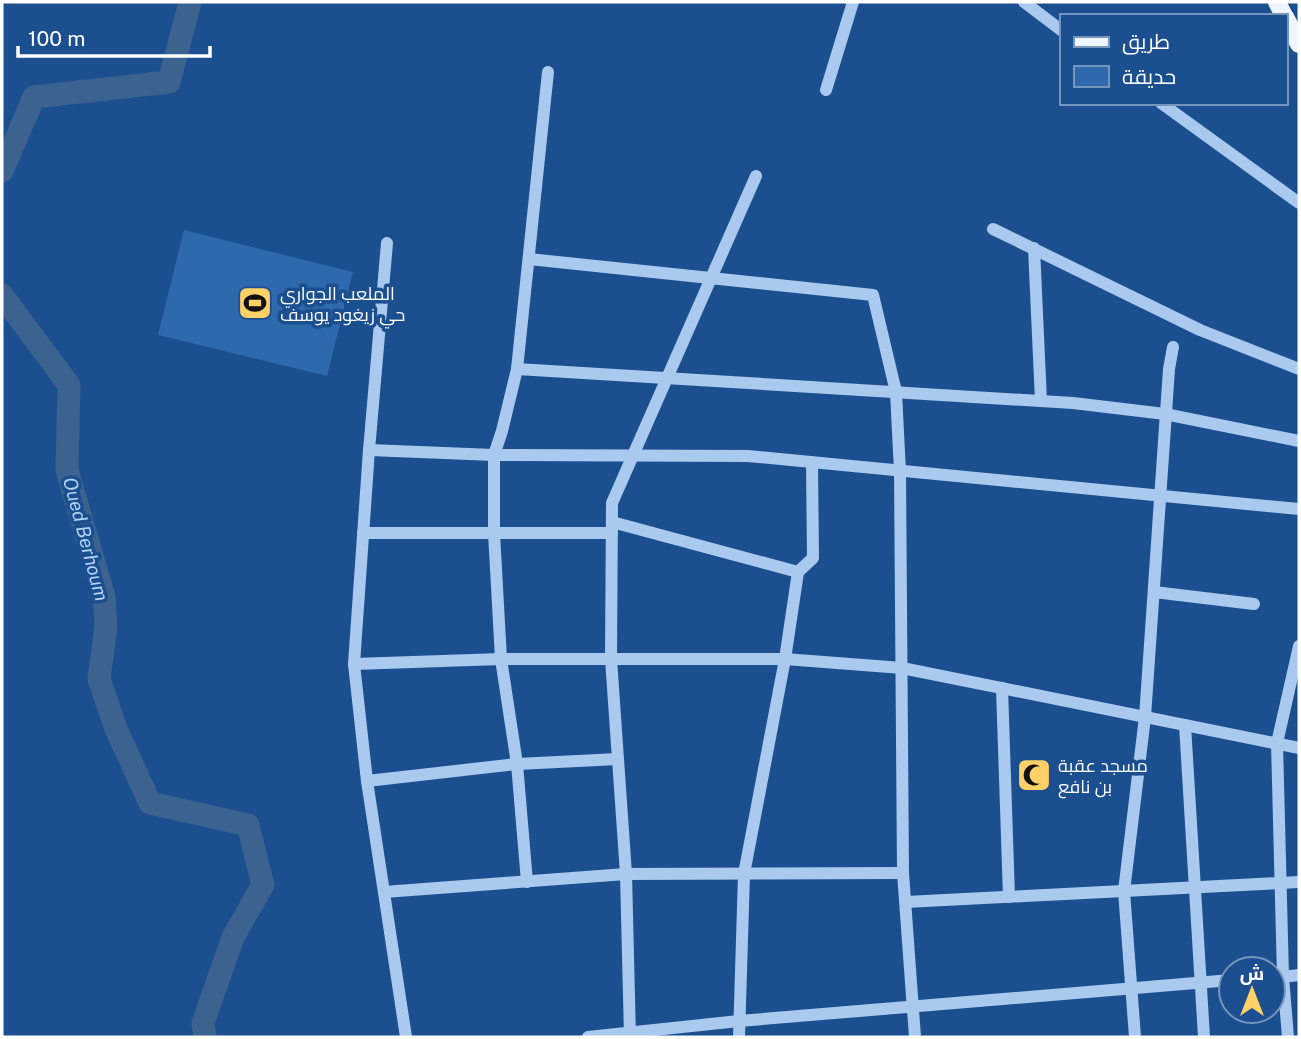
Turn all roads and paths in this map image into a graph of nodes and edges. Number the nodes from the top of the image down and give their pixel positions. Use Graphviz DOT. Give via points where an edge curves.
graph roads {
  1 [pos="853,2"];
  2 [pos="1024,2"];
  3 [pos="1287,21"];
  4 [pos="1060,29"];
  5 [pos="1299,44"];
  6 [pos="548,72"];
  7 [pos="826,90"];
  8 [pos="1164,105"];
  9 [pos="756,176"];
  10 [pos="1299,203"];
  11 [pos="993,229"];
  12 [pos="387,243"];
  13 [pos="1034,248"];
  14 [pos="529,259"];
  15 [pos="711,279"];
  16 [pos="1173,347"];
  17 [pos="517,369"];
  18 [pos="1299,369"];
  19 [pos="667,378"];
  20 [pos="896,392"];
  21 [pos="1041,401"];
  22 [pos="1166,414"];
  23 [pos="1299,441"];
  24 [pos="369,450"];
  25 [pos="494,455"];
  26 [pos="633,456"];
  27 [pos="812,463"];
  28 [pos="900,472"];
  29 [pos="1161,497"];
  30 [pos="1299,509"];
  31 [pos="611,527"];
  32 [pos="363,533"];
  33 [pos="494,533"];
  34 [pos="798,572"];
  35 [pos="1154,592"];
  36 [pos="1254,604"];
  37 [pos="1299,646"];
  38 [pos="501,659"];
  39 [pos="611,659"];
  40 [pos="785,659"];
  41 [pos="354,664"];
  42 [pos="902,668"];
  43 [pos="1002,688"];
  44 [pos="1145,717"];
  45 [pos="1185,725"];
  46 [pos="1277,743"];
  47 [pos="1299,748"];
  48 [pos="618,759"];
  49 [pos="517,764"];
  50 [pos="367,781"];
  51 [pos="903,873"];
  52 [pos="626,874"];
  53 [pos="744,874"];
  54 [pos="527,882"];
  55 [pos="1299,882"];
  56 [pos="1282,883"];
  57 [pos="1194,887"];
  58 [pos="1124,891"];
  59 [pos="384,892"];
  60 [pos="1009,897"];
  61 [pos="906,902"];
  62 [pos="1279,955"];
  63 [pos="1217,981"];
  64 [pos="1202,982"];
  65 [pos="1131,988"];
  66 [pos="913,1006"];
  67 [pos="739,1021"];
  68 [pos="629,1035"];
  69 [pos="406,1037"];
  70 [pos="588,1037"];
  71 [pos="739,1037"];
  72 [pos="915,1037"];
  73 [pos="1135,1037"];
  74 [pos="1204,1037"];
  1 -- 7 [label="street"];
  2 -- 4 [label="street"];
  3 -- 5 [label="main road"];
  6 -- 14 [label="street"];
  8 -- 10 [label="street"];
  9 -- 15 [label="street"];
  11 -- 13 [label="street"];
  12 -- 24 [label="street"];
  13 -- 18 [label="street" via="1200,330"];
  13 -- 21 [label="street"];
  14 -- 15 [label="street"];
  14 -- 17 [label="street"];
  15 -- 19 [label="street"];
  15 -- 20 [label="street" via="873,295"];
  16 -- 22 [label="street"];
  17 -- 19 [label="street"];
  17 -- 25 [label="street"];
  19 -- 20 [label="street"];
  19 -- 26 [label="street"];
  20 -- 21 [label="street"];
  20 -- 28 [label="street"];
  21 -- 22 [label="street"];
  22 -- 23 [label="street"];
  22 -- 29 [label="street"];
  24 -- 25 [label="street"];
  24 -- 32 [label="street"];
  25 -- 26 [label="street"];
  25 -- 33 [label="street"];
  26 -- 27 [label="street" via="748,456"];
  26 -- 31 [label="street" via="611,503"];
  27 -- 28 [label="street"];
  27 -- 34 [label="street" via="813,558"];
  28 -- 29 [label="street"];
  28 -- 42 [label="street"];
  29 -- 30 [label="street"];
  29 -- 35 [label="street"];
  31 -- 33 [label="street"];
  31 -- 34 [label="street"];
  31 -- 39 [label="street"];
  32 -- 33 [label="street"];
  32 -- 41 [label="street"];
  33 -- 38 [label="street"];
  34 -- 40 [label="street"];
  35 -- 36 [label="street"];
  35 -- 44 [label="street"];
  37 -- 46 [label="street"];
  38 -- 39 [label="street"];
  38 -- 41 [label="street"];
  38 -- 49 [label="street"];
  39 -- 40 [label="street"];
  39 -- 48 [label="street"];
  40 -- 42 [label="street"];
  40 -- 53 [label="street"];
  41 -- 50 [label="street"];
  42 -- 43 [label="street"];
  42 -- 51 [label="street"];
  43 -- 44 [label="street"];
  43 -- 60 [label="street"];
  44 -- 45 [label="street"];
  44 -- 58 [label="street"];
  45 -- 46 [label="street"];
  45 -- 57 [label="street"];
  46 -- 47 [label="street"];
  46 -- 56 [label="street"];
  48 -- 49 [label="street"];
  48 -- 52 [label="street"];
  49 -- 50 [label="street"];
  49 -- 54 [label="street"];
  50 -- 59 [label="street"];
  51 -- 53 [label="street"];
  51 -- 61 [label="street"];
  52 -- 53 [label="street"];
  52 -- 54 [label="street"];
  52 -- 68 [label="street"];
  53 -- 67 [label="street"];
  54 -- 59 [label="street"];
  55 -- 56 [label="street"];
  56 -- 57 [label="street"];
  56 -- 62 [label="street"];
  57 -- 58 [label="street"];
  57 -- 64 [label="street"];
  58 -- 60 [label="street"];
  58 -- 65 [label="street"];
  59 -- 69 [label="street"];
  60 -- 61 [label="street"];
  61 -- 66 [label="street"];
  63 -- 64 [label="street"];
  64 -- 65 [label="street"];
  64 -- 74 [label="street"];
  65 -- 66 [label="street"];
  65 -- 73 [label="street"];
  66 -- 67 [label="street"];
  66 -- 72 [label="street"];
  67 -- 68 [label="street"];
  67 -- 71 [label="street"];
  68 -- 70 [label="street"];
}
